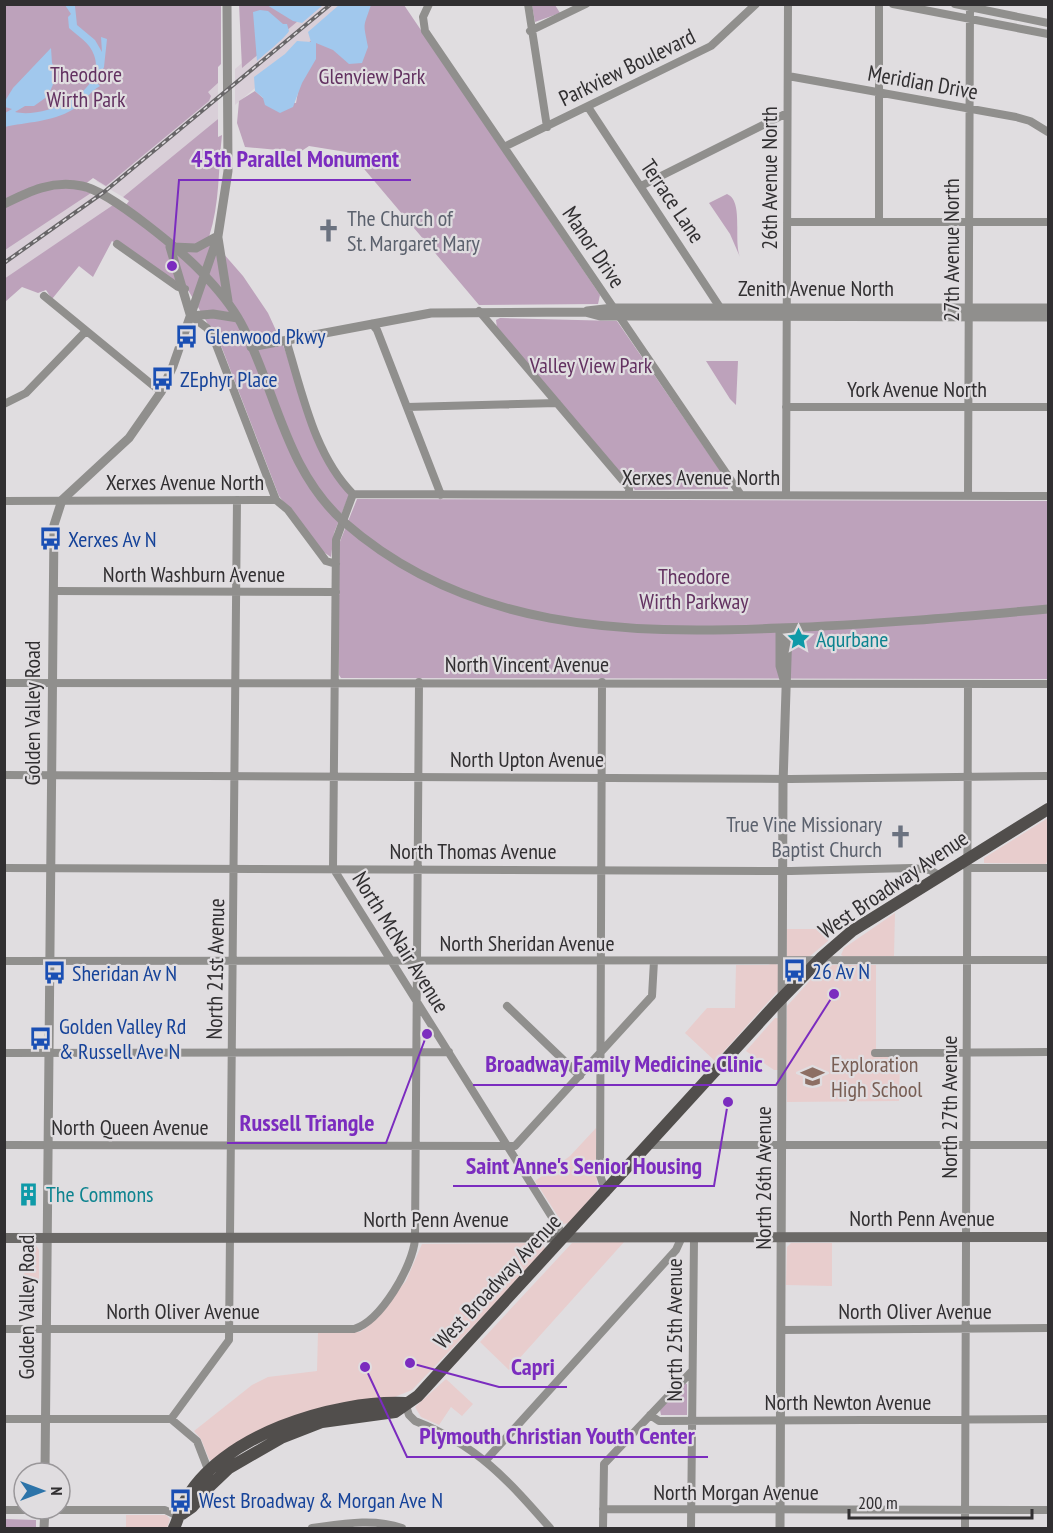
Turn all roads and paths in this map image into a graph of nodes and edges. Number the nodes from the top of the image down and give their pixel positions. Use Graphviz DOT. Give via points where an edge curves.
graph roads {
  1 [pos="227,4"];
  2 [pos="429,4"];
  3 [pos="528,4"];
  4 [pos="586,4"];
  5 [pos="756,4"];
  6 [pos="788,4"];
  7 [pos="879,4"];
  8 [pos="893,4"];
  9 [pos="955,4"];
  10 [pos="970,6"];
  11 [pos="970,19"];
  12 [pos="1048,23"];
  13 [pos="531,30"];
  14 [pos="1048,33"];
  15 [pos="788,76"];
  16 [pos="879,92"];
  17 [pos="588,107"];
  18 [pos="970,109"];
  19 [pos="788,113"];
  20 [pos="547,127"];
  21 [pos="1048,132"];
  22 [pos="504,147"];
  23 [pos="641,186"];
  24 [pos="4,204"];
  25 [pos="787,222"];
  26 [pos="879,222"];
  27 [pos="969,222"];
  28 [pos="1048,222"];
  29 [pos="218,236"];
  30 [pos="117,244"];
  31 [pos="170,246"];
  32 [pos="205,274"];
  33 [pos="184,289"];
  34 [pos="44,296"];
  35 [pos="228,304"];
  36 [pos="1048,308"];
  37 [pos="479,311"];
  38 [pos="616,311"];
  39 [pos="723,312"];
  40 [pos="969,312"];
  41 [pos="787,313"];
  42 [pos="190,316"];
  43 [pos="1048,316"];
  44 [pos="238,318"];
  45 [pos="372,324"];
  46 [pos="85,332"];
  47 [pos="286,340"];
  48 [pos="251,347"];
  49 [pos="161,392"];
  50 [pos="556,403"];
  51 [pos="4,404"];
  52 [pos="407,406"];
  53 [pos="786,407"];
  54 [pos="968,407"];
  55 [pos="1048,407"];
  56 [pos="353,494"];
  57 [pos="441,495"];
  58 [pos="629,495"];
  59 [pos="741,495"];
  60 [pos="786,495"];
  61 [pos="968,495"];
  62 [pos="1048,496"];
  63 [pos="62,500"];
  64 [pos="237,500"];
  65 [pos="276,500"];
  66 [pos="4,501"];
  67 [pos="344,521"];
  68 [pos="336,564"];
  69 [pos="53,591"];
  70 [pos="236,591"];
  71 [pos="336,592"];
  72 [pos="1048,609"];
  73 [pos="784,628"];
  74 [pos="335,682"];
  75 [pos="419,682"];
  76 [pos="602,682"];
  77 [pos="4,683"];
  78 [pos="52,683"];
  79 [pos="235,683"];
  80 [pos="785,683"];
  81 [pos="1048,684"];
  82 [pos="968,685"];
  83 [pos="4,776"];
  84 [pos="51,776"];
  85 [pos="234,776"];
  86 [pos="334,776"];
  87 [pos="418,776"];
  88 [pos="968,776"];
  89 [pos="1048,776"];
  90 [pos="601,777"];
  91 [pos="783,778"];
  92 [pos="1048,809"];
  93 [pos="968,864"];
  94 [pos="4,868"];
  95 [pos="234,868"];
  96 [pos="333,868"];
  97 [pos="418,868"];
  98 [pos="1048,868"];
  99 [pos="50,869"];
  100 [pos="601,869"];
  101 [pos="783,870"];
  102 [pos="940,876"];
  103 [pos="48,960"];
  104 [pos="233,960"];
  105 [pos="784,960"];
  106 [pos="819,960"];
  107 [pos="968,960"];
  108 [pos="1048,960"];
  109 [pos="4,961"];
  110 [pos="392,961"];
  111 [pos="417,961"];
  112 [pos="601,961"];
  113 [pos="654,961"];
  114 [pos="783,998"];
  115 [pos="417,1000"];
  116 [pos="507,1006"];
  117 [pos="449,1052"];
  118 [pos="967,1052"];
  119 [pos="1048,1052"];
  120 [pos="4,1053"];
  121 [pos="48,1053"];
  122 [pos="232,1053"];
  123 [pos="416,1053"];
  124 [pos="875,1053"];
  125 [pos="600,1054"];
  126 [pos="580,1076"];
  127 [pos="1048,1144"];
  128 [pos="4,1145"];
  129 [pos="46,1145"];
  130 [pos="231,1145"];
  131 [pos="649,1145"];
  132 [pos="967,1145"];
  133 [pos="416,1146"];
  134 [pos="508,1146"];
  135 [pos="782,1146"];
  136 [pos="606,1193"];
  137 [pos="967,1237"];
  138 [pos="1048,1237"];
  139 [pos="4,1238"];
  140 [pos="46,1238"];
  141 [pos="230,1238"];
  142 [pos="565,1238"];
  143 [pos="782,1238"];
  144 [pos="415,1239"];
  145 [pos="681,1239"];
  146 [pos="694,1239"];
  147 [pos="1048,1328"];
  148 [pos="4,1329"];
  149 [pos="45,1329"];
  150 [pos="966,1329"];
  151 [pos="229,1330"];
  152 [pos="781,1330"];
  153 [pos="692,1371"];
  154 [pos="405,1403"];
  155 [pos="650,1415"];
  156 [pos="4,1419"];
  157 [pos="45,1419"];
  158 [pos="171,1419"];
  159 [pos="966,1419"];
  160 [pos="1048,1419"];
  161 [pos="692,1421"];
  162 [pos="781,1421"];
  163 [pos="486,1460"];
  164 [pos="45,1461"];
  165 [pos="209,1472"];
  166 [pos="72,1509"];
  167 [pos="603,1509"];
  168 [pos="691,1510"];
  169 [pos="965,1510"];
  170 [pos="1048,1510"];
  171 [pos="780,1511"];
  172 [pos="179,1520"];
  173 [pos="312,1528"];
  174 [pos="402,1528"];
  175 [pos="549,1528"];
  176 [pos="603,1528"];
  177 [pos="691,1528"];
  178 [pos="780,1528"];
  179 [pos="965,1528"];
  1 -- 29 [label="street" via="227,192"];
  2 -- 22 [label="street, Manor Drive" via="423,17 425,32"];
  3 -- 13 [label="street"];
  4 -- 13 [label="street"];
  5 -- 17 [label="street, Parkview Boulevard" via="711,46"];
  6 -- 15 [label="street, 26th Avenue North"];
  7 -- 16 [label="street"];
  8 -- 11 [label="street"];
  9 -- 10 [label="street"];
  10 -- 11 [label="street, 27th Avenue North"];
  10 -- 12 [label="street"];
  11 -- 14 [label="street"];
  11 -- 18 [label="street, 27th Avenue North"];
  13 -- 20 [label="street"];
  15 -- 16 [label="street, Meridian Drive"];
  15 -- 19 [label="street, 26th Avenue North"];
  16 -- 18 [label="street, Meridian Drive"];
  16 -- 26 [label="street"];
  17 -- 20 [label="street, Parkview Boulevard"];
  17 -- 23 [label="street, Terrace Lane"];
  18 -- 21 [label="street, Meridian Drive" via="1030,121"];
  18 -- 27 [label="street, 27th Avenue North"];
  19 -- 23 [label="street"];
  19 -- 25 [label="street, 26th Avenue North"];
  20 -- 22 [label="street, Parkview Boulevard"];
  22 -- 38 [label="street, Manor Drive"];
  23 -- 39 [label="street, Terrace Lane"];
  24 -- 31 [label="street" via="41,187 83,186 120,204"];
  25 -- 26 [label="street"];
  25 -- 41 [label="street, 26th Avenue North"];
  26 -- 27 [label="street"];
  27 -- 28 [label="street"];
  27 -- 40 [label="street, 27th Avenue North"];
  29 -- 31 [label="street" via="190,249"];
  29 -- 32 [label="street"];
  29 -- 35 [label="street"];
  30 -- 33 [label="street"];
  31 -- 32 [label="street"];
  31 -- 33 [label="street"];
  32 -- 35 [label="street"];
  32 -- 42 [label="street"];
  33 -- 42 [label="street"];
  34 -- 46 [label="street"];
  35 -- 44 [label="street"];
  36 -- 40 [label="street, Zenith Avenue North"];
  37 -- 38 [label="street, Zenith Avenue North"];
  37 -- 45 [label="street, Zenith Avenue North" via="431,313"];
  37 -- 50 [label="street"];
  38 -- 39 [label="street, Zenith Avenue North"];
  38 -- 59 [label="street, Manor Drive"];
  39 -- 41 [label="street, Zenith Avenue North"];
  40 -- 41 [label="street, Zenith Avenue North"];
  40 -- 43 [label="street, Zenith Avenue North"];
  40 -- 54 [label="street, 27th Avenue North"];
  41 -- 53 [label="street, 26th Avenue North"];
  42 -- 44 [label="street"];
  42 -- 49 [label="street"];
  42 -- 65 [label="street" via="207,328 215,342"];
  44 -- 48 [label="street"];
  45 -- 47 [label="street, Zenith Avenue North"];
  45 -- 52 [label="street"];
  46 -- 49 [label="street"];
  46 -- 51 [label="street" via="26,393"];
  47 -- 48 [label="street, Zenith Avenue North"];
  47 -- 56 [label="street" via="321,442 340,479"];
  48 -- 67 [label="street" via="297,462"];
  49 -- 63 [label="street" via="129,438"];
  50 -- 52 [label="street"];
  50 -- 58 [label="street" via="629,488"];
  52 -- 57 [label="street"];
  53 -- 54 [label="street, York Avenue North"];
  53 -- 60 [label="street, 26th Avenue North"];
  54 -- 55 [label="street, York Avenue North"];
  54 -- 61 [label="street, 27th Avenue North"];
  56 -- 57 [label="street, Xerxes Avenue North"];
  56 -- 67 [label="street, North McNair Avenue"];
  57 -- 58 [label="street, Xerxes Avenue North"];
  58 -- 59 [label="street, Xerxes Avenue North"];
  59 -- 60 [label="street, Xerxes Avenue North"];
  60 -- 61 [label="street, Xerxes Avenue North"];
  61 -- 62 [label="street, Xerxes Avenue North"];
  63 -- 64 [label="street, Xerxes Avenue North"];
  63 -- 66 [label="street, Xerxes Avenue North"];
  63 -- 69 [label="street, Golden Valley Road" via="54,525"];
  64 -- 65 [label="street, Xerxes Avenue North"];
  64 -- 70 [label="street, North 21st Avenue"];
  65 -- 68 [label="street, Xerxes Avenue North" via="326,561"];
  67 -- 68 [label="street, North McNair Avenue" via="336,540"];
  67 -- 73 [label="street" via="381,549 450,587 530,615 632,630"];
  68 -- 71 [label="street, North McNair Avenue"];
  69 -- 70 [label="street, North Washburn Avenue"];
  69 -- 78 [label="street, Golden Valley Road"];
  70 -- 71 [label="street, North Washburn Avenue"];
  70 -- 79 [label="street, North 21st Avenue"];
  71 -- 74 [label="street, North McNair Avenue"];
  72 -- 73 [label="street"];
  73 -- 80 [label="street, North 26th Avenue" via="780,666"];
  74 -- 75 [label="street, North Vincent Avenue"];
  74 -- 79 [label="street, North Vincent Avenue"];
  74 -- 86 [label="street, North McNair Avenue"];
  75 -- 76 [label="street, North Vincent Avenue"];
  75 -- 87 [label="street"];
  76 -- 80 [label="street, North Vincent Avenue"];
  76 -- 90 [label="street"];
  77 -- 78 [label="street, North Vincent Avenue"];
  78 -- 79 [label="street, North Vincent Avenue"];
  78 -- 84 [label="street, Golden Valley Road"];
  79 -- 85 [label="street, North 21st Avenue"];
  80 -- 82 [label="street, North Vincent Avenue"];
  80 -- 91 [label="street, North 26th Avenue"];
  81 -- 82 [label="street, North Vincent Avenue"];
  82 -- 88 [label="street, North 27th Avenue"];
  83 -- 84 [label="street, North Upton Avenue"];
  84 -- 85 [label="street, North Upton Avenue"];
  84 -- 99 [label="street, Golden Valley Road"];
  85 -- 86 [label="street, North Upton Avenue"];
  85 -- 95 [label="street, North 21st Avenue"];
  86 -- 87 [label="street, North Upton Avenue"];
  86 -- 96 [label="street, North McNair Avenue"];
  87 -- 90 [label="street, North Upton Avenue"];
  87 -- 97 [label="street"];
  88 -- 89 [label="street, North Upton Avenue"];
  88 -- 91 [label="street, North Upton Avenue"];
  88 -- 93 [label="street, North 27th Avenue"];
  90 -- 91 [label="street, North Upton Avenue"];
  90 -- 100 [label="street"];
  91 -- 101 [label="street, North 26th Avenue"];
  92 -- 93 [label="main road, West Broadway Avenue"];
  93 -- 98 [label="street"];
  93 -- 102 [label="main road, West Broadway Avenue"];
  93 -- 107 [label="street, North 27th Avenue"];
  94 -- 99 [label="street, North Thomas Avenue"];
  95 -- 96 [label="street, North Thomas Avenue"];
  95 -- 99 [label="street, North Thomas Avenue"];
  95 -- 104 [label="street, North 21st Avenue"];
  96 -- 97 [label="street, North Thomas Avenue"];
  96 -- 110 [label="street, North McNair Avenue"];
  97 -- 100 [label="street, North Thomas Avenue"];
  97 -- 111 [label="street"];
  99 -- 103 [label="street, Golden Valley Road"];
  100 -- 101 [label="street, North Thomas Avenue"];
  100 -- 112 [label="street"];
  101 -- 102 [label="street, North Thomas Avenue" via="924,869"];
  101 -- 105 [label="street, North 26th Avenue"];
  102 -- 106 [label="main road, West Broadway Avenue" via="852,931"];
  103 -- 104 [label="street, North Sheridan Avenue"];
  103 -- 109 [label="street, North Sheridan Avenue"];
  103 -- 121 [label="street, Golden Valley Road"];
  104 -- 110 [label="street, North Sheridan Avenue"];
  104 -- 122 [label="street, North 21st Avenue"];
  105 -- 106 [label="street, North Sheridan Avenue"];
  105 -- 113 [label="street, North Sheridan Avenue"];
  105 -- 114 [label="street, North 26th Avenue"];
  106 -- 107 [label="street, North Sheridan Avenue"];
  106 -- 114 [label="main road, West Broadway Avenue"];
  107 -- 108 [label="street, North Sheridan Avenue"];
  107 -- 118 [label="street, North 27th Avenue"];
  110 -- 111 [label="street, North Sheridan Avenue"];
  110 -- 115 [label="street, North McNair Avenue"];
  111 -- 112 [label="street, North Sheridan Avenue"];
  111 -- 115 [label="street"];
  112 -- 113 [label="street, North Sheridan Avenue"];
  112 -- 125 [label="street"];
  113 -- 125 [label="street" via="652,996"];
  114 -- 131 [label="main road, West Broadway Avenue"];
  114 -- 135 [label="street, North 26th Avenue"];
  115 -- 117 [label="street, North McNair Avenue"];
  115 -- 123 [label="street"];
  116 -- 126 [label="street"];
  117 -- 123 [label="street"];
  117 -- 134 [label="street, North McNair Avenue"];
  118 -- 119 [label="street"];
  118 -- 124 [label="street"];
  118 -- 132 [label="street, North 27th Avenue"];
  120 -- 121 [label="street"];
  121 -- 122 [label="street"];
  121 -- 129 [label="street, Golden Valley Road"];
  122 -- 123 [label="street"];
  122 -- 130 [label="street, North 21st Avenue"];
  123 -- 133 [label="street"];
  125 -- 126 [label="street"];
  125 -- 136 [label="street" via="600,1175"];
  126 -- 134 [label="street" via="518,1143"];
  127 -- 132 [label="street"];
  128 -- 129 [label="street, North Queen Avenue"];
  129 -- 130 [label="street, North Queen Avenue"];
  129 -- 140 [label="street, Golden Valley Road"];
  130 -- 133 [label="street, North Queen Avenue"];
  130 -- 141 [label="street, North 21st Avenue"];
  131 -- 135 [label="street"];
  131 -- 136 [label="main road, West Broadway Avenue"];
  132 -- 135 [label="street"];
  132 -- 137 [label="street, North 27th Avenue"];
  133 -- 134 [label="street, North Queen Avenue"];
  133 -- 144 [label="street"];
  134 -- 142 [label="street, North McNair Avenue"];
  135 -- 143 [label="street, North 26th Avenue"];
  136 -- 142 [label="main road, West Broadway Avenue"];
  137 -- 138 [label="main road, North Penn Avenue"];
  137 -- 143 [label="main road, North Penn Avenue"];
  137 -- 150 [label="street, North 27th Avenue"];
  139 -- 140 [label="main road, North Penn Avenue"];
  140 -- 141 [label="main road, North Penn Avenue"];
  140 -- 149 [label="street, Golden Valley Road"];
  141 -- 144 [label="main road, North Penn Avenue"];
  141 -- 151 [label="street, North 21st Avenue"];
  142 -- 144 [label="main road, North Penn Avenue"];
  142 -- 145 [label="main road, North Penn Avenue"];
  142 -- 154 [label="main road, West Broadway Avenue" via="429,1386"];
  143 -- 146 [label="main road, North Penn Avenue"];
  143 -- 152 [label="street, North 26th Avenue"];
  144 -- 151 [label="street, North Oliver Avenue" via="402,1278 361,1326"];
  145 -- 146 [label="main road, North Penn Avenue"];
  145 -- 163 [label="street" via="676,1250"];
  146 -- 153 [label="street, North 25th Avenue"];
  147 -- 150 [label="street, North Oliver Avenue"];
  148 -- 149 [label="street, North Oliver Avenue"];
  149 -- 151 [label="street, North Oliver Avenue"];
  149 -- 157 [label="street, Golden Valley Road"];
  150 -- 152 [label="street, North Oliver Avenue"];
  150 -- 159 [label="street, North 27th Avenue"];
  151 -- 158 [label="street, North 21st Avenue" via="229,1340"];
  152 -- 162 [label="street, North 26th Avenue"];
  153 -- 155 [label="street"];
  153 -- 161 [label="street, North 25th Avenue"];
  154 -- 163 [label="street" via="412,1418 465,1444"];
  154 -- 165 [label="main road" via="343,1408 304,1417 248,1443"];
  154 -- 172 [label="main road, West Broadway Avenue" via="395,1412 322,1422 281,1438 229,1468"];
  155 -- 161 [label="street, North Newton Avenue" via="659,1421"];
  155 -- 167 [label="street" via="604,1464"];
  156 -- 157 [label="street"];
  157 -- 158 [label="street"];
  157 -- 164 [label="street, Golden Valley Road"];
  158 -- 165 [label="street" via="197,1441"];
  159 -- 160 [label="street, North Newton Avenue"];
  159 -- 162 [label="street, North Newton Avenue"];
  159 -- 169 [label="street, North 27th Avenue"];
  161 -- 162 [label="street, North Newton Avenue"];
  161 -- 168 [label="street, North 25th Avenue"];
  162 -- 171 [label="street, North 26th Avenue"];
  163 -- 175 [label="street"];
  165 -- 172 [label="main road" via="182,1505"];
  166 -- 172 [label="street" via="165,1510"];
  167 -- 168 [label="street, North Morgan Avenue"];
  167 -- 176 [label="street"];
  168 -- 171 [label="street, North Morgan Avenue"];
  168 -- 177 [label="street, North 25th Avenue"];
  169 -- 170 [label="street, North Morgan Avenue"];
  169 -- 171 [label="street, North Morgan Avenue"];
  169 -- 179 [label="street, North 27th Avenue"];
  171 -- 178 [label="street, North 26th Avenue"];
  173 -- 174 [label="street" via="355,1522"];
}
